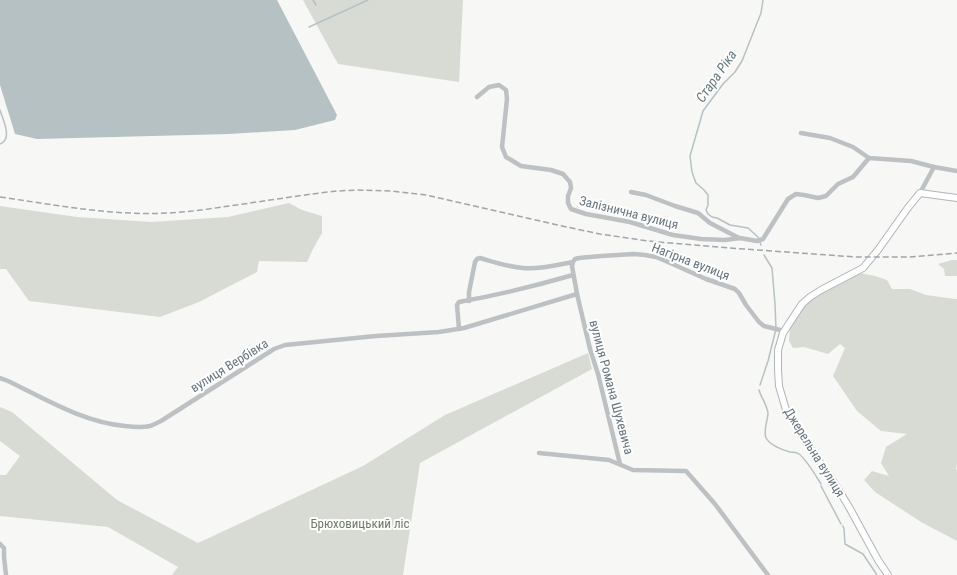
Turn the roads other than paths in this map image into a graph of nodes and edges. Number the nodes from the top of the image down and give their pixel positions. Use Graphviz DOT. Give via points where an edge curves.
graph roads {
  1 [pos="477,97"];
  2 [pos="801,133"];
  3 [pos="869,158"];
  4 [pos="934,167"];
  5 [pos="957,171"];
  6 [pos="631,192"];
  7 [pos="920,193"];
  8 [pos="957,198"];
  9 [pos="740,238"];
  10 [pos="573,262"];
  11 [pos="573,275"];
  12 [pos="577,294"];
  13 [pos="469,300"];
  14 [pos="459,328"];
  15 [pos="781,332"];
  16 [pos="0,378"];
  17 [pos="539,453"];
  18 [pos="620,464"];
  19 [pos="0,544"];
  20 [pos="2,557"];
  21 [pos="6,575"];
  22 [pos="768,575"];
  23 [pos="888,575"];
  1 -- 9 [label="street, Залізнична вулиця" via="489,87 499,85 506,90 502,147 506,157 521,166 563,174 572,188 568,196 568,203 572,209 673,235 701,239"];
  2 -- 3 [label="street" via="830,138 853,147"];
  3 -- 4 [label="street" via="911,161"];
  3 -- 9 [label="street, Залізнична вулиця" via="853,177 838,184 826,196 791,196 763,240"];
  4 -- 5 [label="street"];
  4 -- 7 [label="street, Джерельна вулиця"];
  6 -- 9 [label="street, Залізнична вулиця" via="698,213 710,223"];
  7 -- 8 [label="street"];
  7 -- 15 [label="street, Джерельна вулиця" via="863,268 805,301"];
  10 -- 11 [label="street, вулиця Романа Шухевича"];
  10 -- 13 [label="street, Нагірна вулиця" via="522,268 477,259"];
  10 -- 15 [label="street, Нагірна вулиця" via="579,258 634,254 656,257 735,289 759,322"];
  11 -- 12 [label="street, вулиця Романа Шухевича"];
  11 -- 13 [label="street"];
  12 -- 14 [label="street, вулиця Вербівка"];
  12 -- 18 [label="street, вулиця Романа Шухевича"];
  13 -- 14 [label="street" via="457,305"];
  14 -- 16 [label="street, вулиця Вербівка" via="440,332 285,345 274,349 150,426 133,427 97,421"];
  15 -- 23 [label="street, Джерельна вулиця" via="778,350 779,386 786,410 832,479"];
  17 -- 18 [label="street" via="598,458"];
  18 -- 22 [label="street, вулиця Романа Шухевича" via="633,470 686,471"];
  19 -- 20 [label="street" via="4,548"];
  20 -- 21 [label="street"];
}
